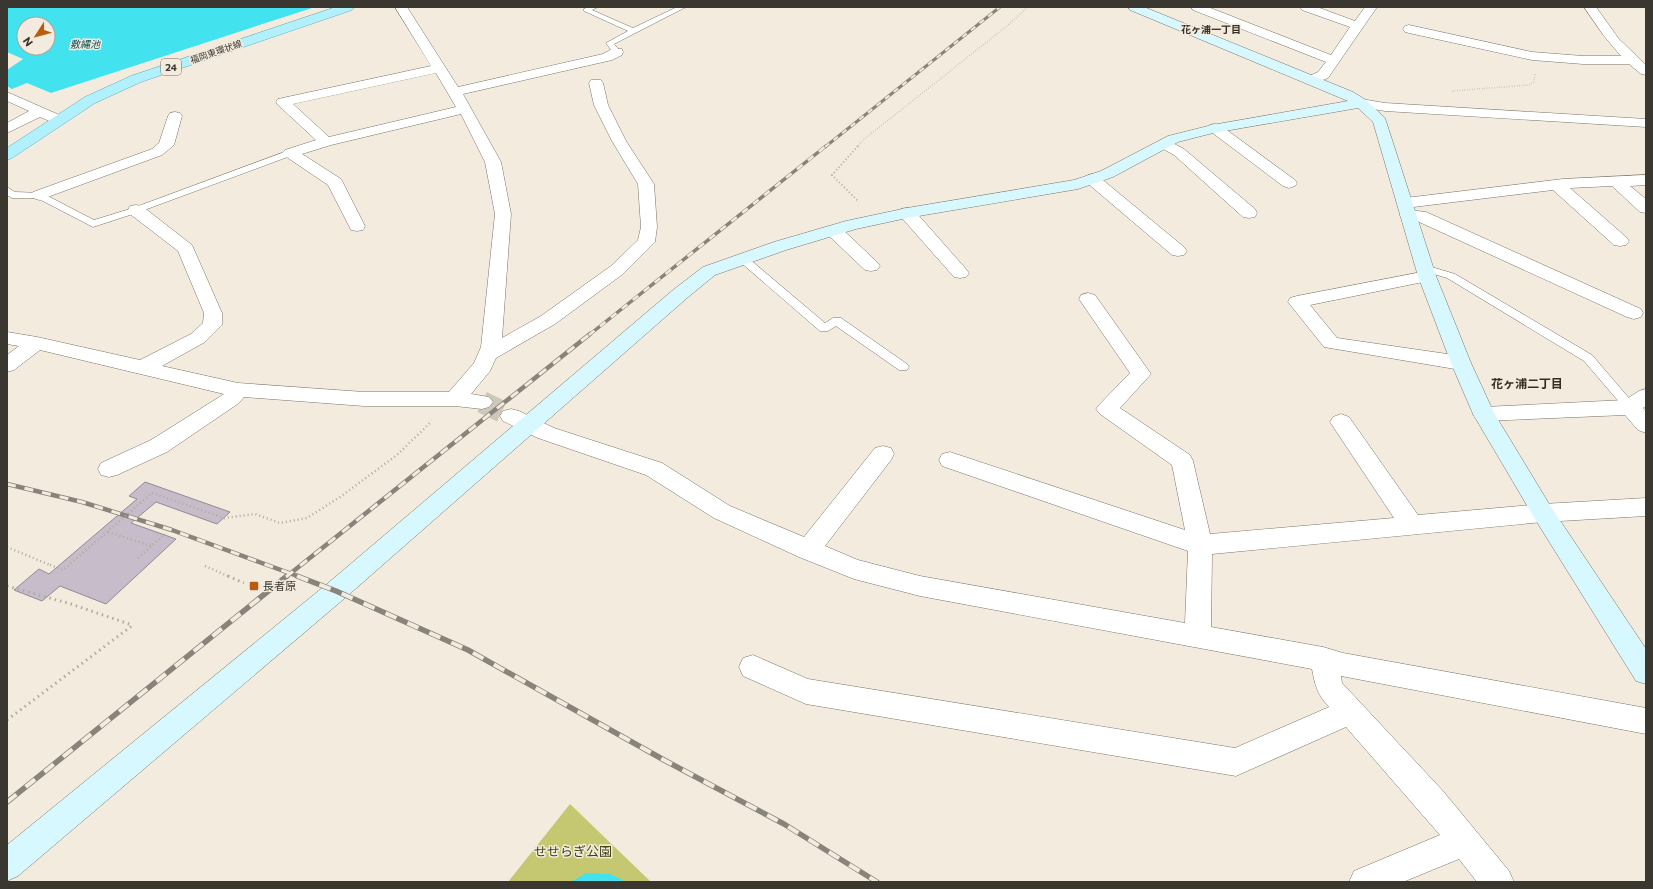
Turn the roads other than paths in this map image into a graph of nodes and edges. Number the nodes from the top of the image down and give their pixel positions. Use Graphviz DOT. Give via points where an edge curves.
graph roads {
  1 [pos="348,7"];
  2 [pos="401,7"];
  3 [pos="594,7"];
  4 [pos="681,7"];
  5 [pos="1134,7"];
  6 [pos="1198,7"];
  7 [pos="1306,7"];
  8 [pos="1371,7"];
  9 [pos="1590,7"];
  10 [pos="1358,26"];
  11 [pos="1409,29"];
  12 [pos="633,31"];
  13 [pos="617,52"];
  14 [pos="1333,60"];
  15 [pos="1630,60"];
  16 [pos="439,68"];
  17 [pos="1646,71"];
  18 [pos="1312,80"];
  19 [pos="596,83"];
  20 [pos="454,92"];
  21 [pos="7,96"];
  22 [pos="1361,104"];
  23 [pos="465,109"];
  24 [pos="40,111"];
  25 [pos="175,116"];
  26 [pos="59,120"];
  27 [pos="1646,123"];
  28 [pos="1215,128"];
  29 [pos="7,129"];
  30 [pos="326,142"];
  31 [pos="1165,144"];
  32 [pos="290,153"];
  33 [pos="7,156"];
  34 [pos="1092,179"];
  35 [pos="1646,180"];
  36 [pos="1616,182"];
  37 [pos="1289,183"];
  38 [pos="1557,185"];
  39 [pos="7,190"];
  40 [pos="39,195"];
  41 [pos="1646,208"];
  42 [pos="1407,209"];
  43 [pos="136,210"];
  44 [pos="907,213"];
  45 [pos="1249,213"];
  46 [pos="357,226"];
  47 [pos="834,231"];
  48 [pos="1620,241"];
  49 [pos="1178,251"];
  50 [pos="743,259"];
  51 [pos="871,266"];
  52 [pos="1426,272"];
  53 [pos="960,273"];
  54 [pos="1088,299"];
  55 [pos="1634,313"];
  56 [pos="7,338"];
  57 [pos="37,343"];
  58 [pos="487,355"];
  59 [pos="1461,364"];
  60 [pos="7,365"];
  61 [pos="903,367"];
  62 [pos="142,368"];
  63 [pos="238,390"];
  64 [pos="455,399"];
  65 [pos="482,402"];
  66 [pos="1638,402"];
  67 [pos="1484,414"];
  68 [pos="519,420"];
  69 [pos="1342,422"];
  70 [pos="1646,425"];
  71 [pos="883,454"];
  72 [pos="950,460"];
  73 [pos="109,469"];
  74 [pos="1646,507"];
  75 [pos="1543,513"];
  76 [pos="1412,526"];
  77 [pos="1200,546"];
  78 [pos="808,550"];
  79 [pos="1198,635"];
  80 [pos="1322,659"];
  81 [pos="753,667"];
  82 [pos="1646,672"];
  83 [pos="1349,712"];
  84 [pos="1646,721"];
  85 [pos="1464,841"];
  86 [pos="7,865"];
  87 [pos="1365,882"];
  88 [pos="1498,882"];
  1 -- 26 [label="main road, 福岡東環状線 / 24" via="136,79 90,100"];
  2 -- 16 [label="street"];
  3 -- 12 [label="lane" via="586,10"];
  4 -- 12 [label="lane"];
  5 -- 18 [label="street"];
  6 -- 14 [label="street"];
  7 -- 10 [label="street"];
  8 -- 10 [label="street"];
  9 -- 15 [label="street" via="1603,30"];
  10 -- 14 [label="street"];
  11 -- 15 [label="street" via="1532,56"];
  12 -- 13 [label="lane" via="610,43"];
  13 -- 20 [label="street" via="607,57"];
  14 -- 18 [label="street" via="1322,75"];
  15 -- 17 [label="street"];
  16 -- 20 [label="street"];
  16 -- 30 [label="street" via="283,102"];
  18 -- 22 [label="street" via="1348,95"];
  19 -- 58 [label="street" via="601,105 608,120 646,184 649,226 646,242 617,270 548,320"];
  20 -- 23 [label="street"];
  21 -- 24 [label="street"];
  22 -- 27 [label="street"];
  22 -- 28 [label="street"];
  22 -- 42 [label="street" via="1380,121"];
  23 -- 30 [label="street"];
  23 -- 58 [label="street" via="493,162 503,214 491,347"];
  24 -- 26 [label="street"];
  24 -- 29 [label="street"];
  25 -- 40 [label="street" via="166,145 157,152"];
  26 -- 33 [label="main road, 福岡東環状線 / 24"];
  28 -- 31 [label="street" via="1173,139"];
  28 -- 37 [label="street"];
  30 -- 32 [label="street"];
  31 -- 34 [label="street"];
  31 -- 45 [label="street" via="1179,152"];
  32 -- 43 [label="lane"];
  32 -- 46 [label="street" via="335,182"];
  34 -- 44 [label="street" via="1047,190"];
  34 -- 49 [label="street"];
  35 -- 36 [label="street"];
  36 -- 38 [label="street"];
  36 -- 41 [label="street"];
  38 -- 42 [label="street"];
  38 -- 48 [label="street"];
  39 -- 40 [label="lane" via="12,195"];
  40 -- 43 [label="lane" via="93,224"];
  42 -- 52 [label="street"];
  42 -- 55 [label="street"];
  43 -- 62 [label="street" via="186,249 213,313 212,325 198,338"];
  44 -- 47 [label="street"];
  44 -- 53 [label="street"];
  47 -- 50 [label="street"];
  47 -- 51 [label="street"];
  50 -- 61 [label="lane" via="824,328 837,320"];
  50 -- 68 [label="street" via="709,271 699,278"];
  52 -- 59 [label="street"];
  52 -- 59 [label="street" via="1297,302 1331,344"];
  52 -- 66 [label="lane" via="1451,276 1588,358"];
  54 -- 77 [label="street" via="1141,374 1107,409 1182,461"];
  56 -- 57 [label="street"];
  57 -- 60 [label="street"];
  57 -- 62 [label="street"];
  58 -- 64 [label="street" via="483,366"];
  59 -- 67 [label="street"];
  62 -- 63 [label="street"];
  63 -- 64 [label="street" via="364,399"];
  63 -- 73 [label="street" via="232,398 159,446"];
  64 -- 65 [label="street"];
  66 -- 67 [label="street"];
  66 -- 70 [label="street"];
  67 -- 75 [label="street"];
  68 -- 78 [label="street" via="546,433 654,468 722,512"];
  68 -- 86 [label="street" via="336,591"];
  69 -- 76 [label="street"];
  71 -- 78 [label="street"];
  72 -- 77 [label="street"];
  74 -- 75 [label="street"];
  75 -- 76 [label="street"];
  75 -- 82 [label="street"];
  76 -- 77 [label="street"];
  77 -- 79 [label="street"];
  78 -- 79 [label="street" via="854,569 920,586"];
  79 -- 80 [label="street"];
  80 -- 83 [label="street" via="1330,689"];
  80 -- 84 [label="street"];
  81 -- 83 [label="street" via="806,691 1236,762"];
  83 -- 85 [label="street" via="1432,802"];
  85 -- 87 [label="street"];
  85 -- 88 [label="street"];
}
